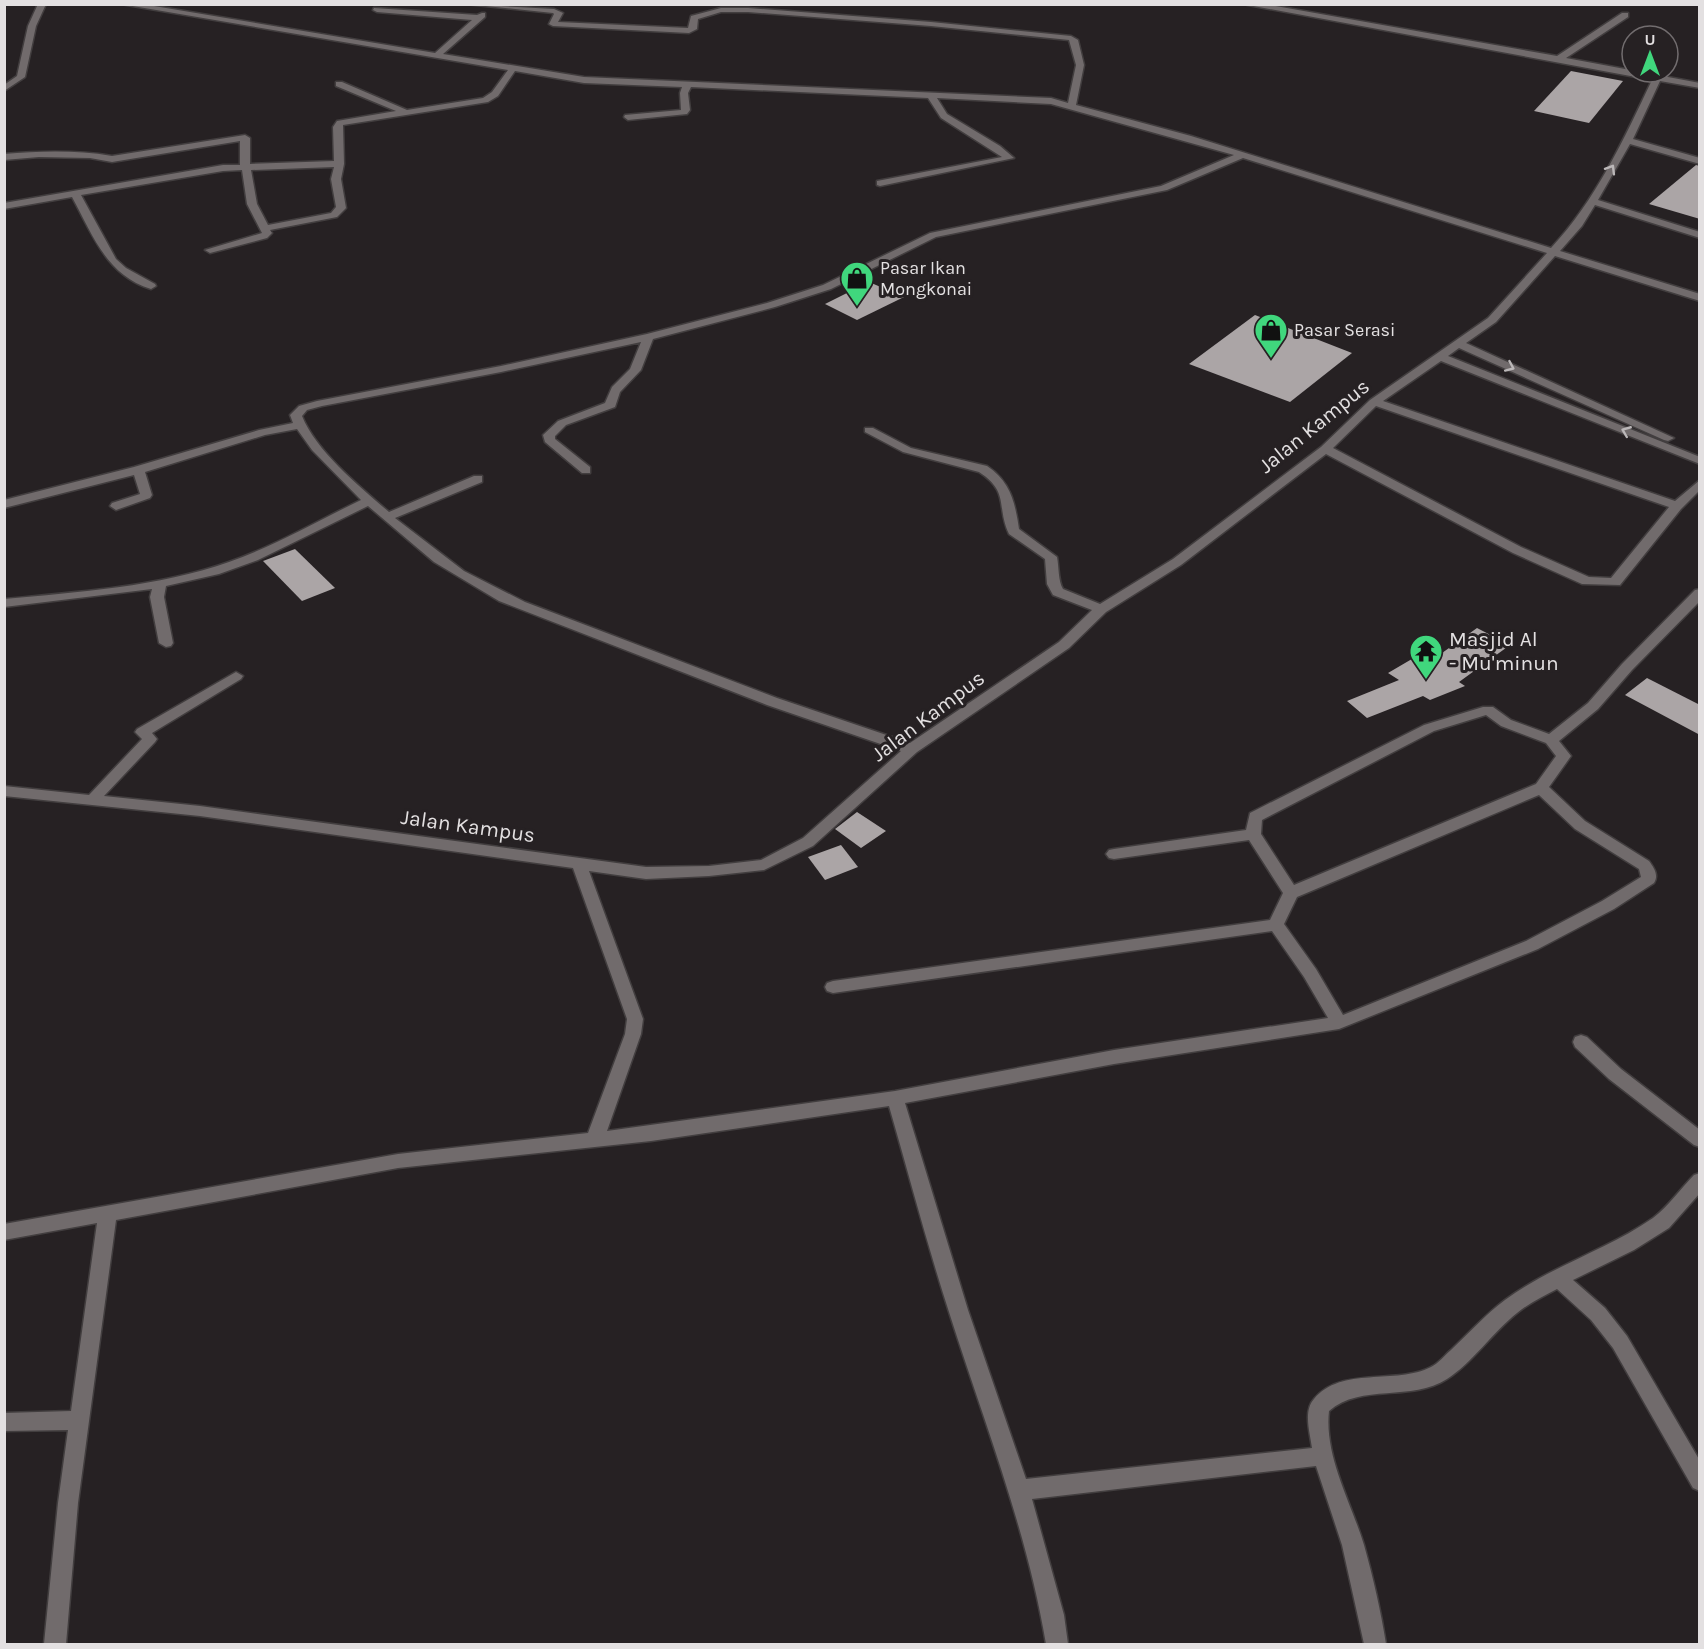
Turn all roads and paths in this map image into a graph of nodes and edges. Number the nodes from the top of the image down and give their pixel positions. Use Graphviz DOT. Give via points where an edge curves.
graph roads {
  1 [pos="42,4"];
  2 [pos="125,4"];
  3 [pos="470,4"];
  4 [pos="1247,4"];
  5 [pos="1320,4"];
  6 [pos="492,5"];
  7 [pos="377,10"];
  8 [pos="1308,15"];
  9 [pos="1625,15"];
  10 [pos="478,18"];
  11 [pos="436,56"];
  12 [pos="1559,58"];
  13 [pos="512,70"];
  14 [pos="1620,71"];
  15 [pos="1680,83"];
  16 [pos="339,84"];
  17 [pos="1655,84"];
  18 [pos="687,86"];
  19 [pos="1700,86"];
  20 [pos="4,89"];
  21 [pos="932,97"];
  22 [pos="1072,105"];
  23 [pos="405,112"];
  24 [pos="628,117"];
  25 [pos="1628,140"];
  26 [pos="1242,155"];
  27 [pos="4,157"];
  28 [pos="1700,161"];
  29 [pos="339,164"];
  30 [pos="245,166"];
  31 [pos="880,183"];
  32 [pos="75,193"];
  33 [pos="1592,201"];
  34 [pos="4,206"];
  35 [pos="265,228"];
  36 [pos="1700,235"];
  37 [pos="210,250"];
  38 [pos="1554,252"];
  39 [pos="151,286"];
  40 [pos="1700,298"];
  41 [pos="648,337"];
  42 [pos="1457,343"];
  43 [pos="1442,357"];
  44 [pos="1374,402"];
  45 [pos="299,425"];
  46 [pos="870,430"];
  47 [pos="1325,449"];
  48 [pos="1700,452"];
  49 [pos="1700,461"];
  50 [pos="138,470"];
  51 [pos="586,470"];
  52 [pos="478,479"];
  53 [pos="1700,483"];
  54 [pos="369,501"];
  55 [pos="4,504"];
  56 [pos="116,506"];
  57 [pos="1677,506"];
  58 [pos="388,517"];
  59 [pos="160,583"];
  60 [pos="1700,594"];
  61 [pos="4,603"];
  62 [pos="1101,609"];
  63 [pos="166,643"];
  64 [pos="236,676"];
  65 [pos="1551,740"];
  66 [pos="912,749"];
  67 [pos="1541,788"];
  68 [pos="4,791"];
  69 [pos="92,800"];
  70 [pos="1253,834"];
  71 [pos="1114,854"];
  72 [pos="578,862"];
  73 [pos="1291,893"];
  74 [pos="1276,925"];
  75 [pos="833,987"];
  76 [pos="1339,1023"];
  77 [pos="1581,1042"];
  78 [pos="895,1098"];
  79 [pos="595,1139"];
  80 [pos="1700,1140"];
  81 [pos="1700,1180"];
  82 [pos="108,1212"];
  83 [pos="4,1232"];
  84 [pos="1558,1278"];
  85 [pos="80,1420"];
  86 [pos="4,1422"];
  87 [pos="1323,1456"];
  88 [pos="1700,1481"];
  89 [pos="1019,1490"];
  90 [pos="55,1644"];
  91 [pos="1058,1644"];
  92 [pos="1375,1644"];
  1 -- 20 [label="street" via="32,26 21,77"];
  2 -- 11 [label="street"];
  3 -- 6 [label="street"];
  4 -- 8 [label="street"];
  5 -- 8 [label="street"];
  6 -- 10 [label="street"];
  6 -- 22 [label="street" via="555,11 559,13 554,24 559,25 618,29 689,31 693,29 694,18 729,10 1071,38 1080,65"];
  7 -- 10 [label="street"];
  8 -- 12 [label="street"];
  9 -- 12 [label="street"];
  10 -- 11 [label="street"];
  11 -- 13 [label="street"];
  12 -- 14 [label="street"];
  13 -- 18 [label="street" via="610,82"];
  13 -- 23 [label="street" via="495,94 485,100"];
  15 -- 19 [label="street"];
  16 -- 23 [label="street"];
  17 -- 25 [label="street, Jalan Kampus"];
  18 -- 21 [label="street"];
  18 -- 24 [label="street" via="684,112"];
  21 -- 22 [label="street"];
  21 -- 31 [label="street" via="944,116 1009,158"];
  22 -- 26 [label="street"];
  23 -- 29 [label="street" via="340,123"];
  25 -- 28 [label="street"];
  33 -- 25 [label="street, Jalan Kampus, one-way"];
  26 -- 38 [label="street"];
  26 -- 41 [label="street" via="1164,188 933,235 827,287"];
  27 -- 30 [label="street" via="39,154 112,159 241,138 246,139"];
  29 -- 30 [label="street"];
  29 -- 35 [label="street" via="339,212"];
  30 -- 32 [label="street"];
  30 -- 35 [label="street" via="252,204"];
  32 -- 34 [label="street"];
  32 -- 39 [label="street" via="112,261"];
  33 -- 36 [label="street"];
  33 -- 38 [label="street, Jalan Kampus" via="1579,224"];
  35 -- 37 [label="street" via="264,236"];
  38 -- 40 [label="street"];
  38 -- 42 [label="street, Jalan Kampus" via="1492,320"];
  41 -- 45 [label="street" via="321,403 303,408 296,415"];
  41 -- 51 [label="street" via="630,378 617,386 611,396 611,405 562,423 549,435 549,440"];
  42 -- 43 [label="street, Jalan Kampus"];
  42 -- 48 [label="street, one-way"];
  43 -- 44 [label="street, Jalan Kampus"];
  49 -- 43 [label="street, one-way"];
  44 -- 47 [label="street, Jalan Kampus"];
  44 -- 57 [label="street"];
  45 -- 50 [label="street"];
  45 -- 54 [label="street"];
  46 -- 62 [label="street" via="907,450 983,469 992,475 1003,487 1013,531 1051,557 1053,584 1058,592"];
  47 -- 57 [label="street" via="1517,550 1587,581 1615,582"];
  47 -- 62 [label="street, Jalan Kampus" via="1177,562"];
  50 -- 55 [label="street"];
  50 -- 56 [label="street" via="146,495"];
  52 -- 58 [label="street"];
  53 -- 57 [label="street"];
  54 -- 58 [label="street"];
  54 -- 59 [label="street" via="216,571"];
  58 -- 66 [label="street" via="435,557 504,598 829,724"];
  59 -- 61 [label="street"];
  59 -- 63 [label="street" via="157,597"];
  60 -- 65 [label="street" via="1593,706"];
  62 -- 66 [label="street, Jalan Kampus" via="1064,645"];
  64 -- 69 [label="street" via="142,732 150,739"];
  65 -- 67 [label="street" via="1564,756"];
  65 -- 70 [label="street" via="1506,723 1488,711 1456,719 1429,728 1256,817"];
  66 -- 72 [label="street, Jalan Kampus" via="808,842 764,865 646,873"];
  67 -- 73 [label="street"];
  67 -- 76 [label="street" via="1580,825 1644,865 1649,879 1532,945"];
  68 -- 69 [label="street, Jalan Kampus"];
  69 -- 72 [label="street, Jalan Kampus"];
  70 -- 71 [label="street"];
  70 -- 73 [label="street"];
  72 -- 79 [label="street" via="634,1019 633,1034"];
  73 -- 74 [label="street"];
  74 -- 75 [label="street"];
  74 -- 76 [label="street"];
  76 -- 78 [label="street" via="1052,1067"];
  77 -- 80 [label="street"];
  78 -- 79 [label="street"];
  78 -- 89 [label="street" via="958,1310"];
  79 -- 82 [label="street" via="398,1161"];
  81 -- 84 [label="street" via="1662,1222"];
  82 -- 83 [label="street"];
  82 -- 85 [label="street"];
  84 -- 87 [label="street" via="1511,1306 1440,1373 1414,1383 1334,1394 1320,1406"];
  84 -- 88 [label="street" via="1598,1314 1620,1342"];
  85 -- 86 [label="street"];
  85 -- 90 [label="street"];
  87 -- 89 [label="street"];
  87 -- 92 [label="street" via="1353,1545"];
  89 -- 91 [label="street"];
}
